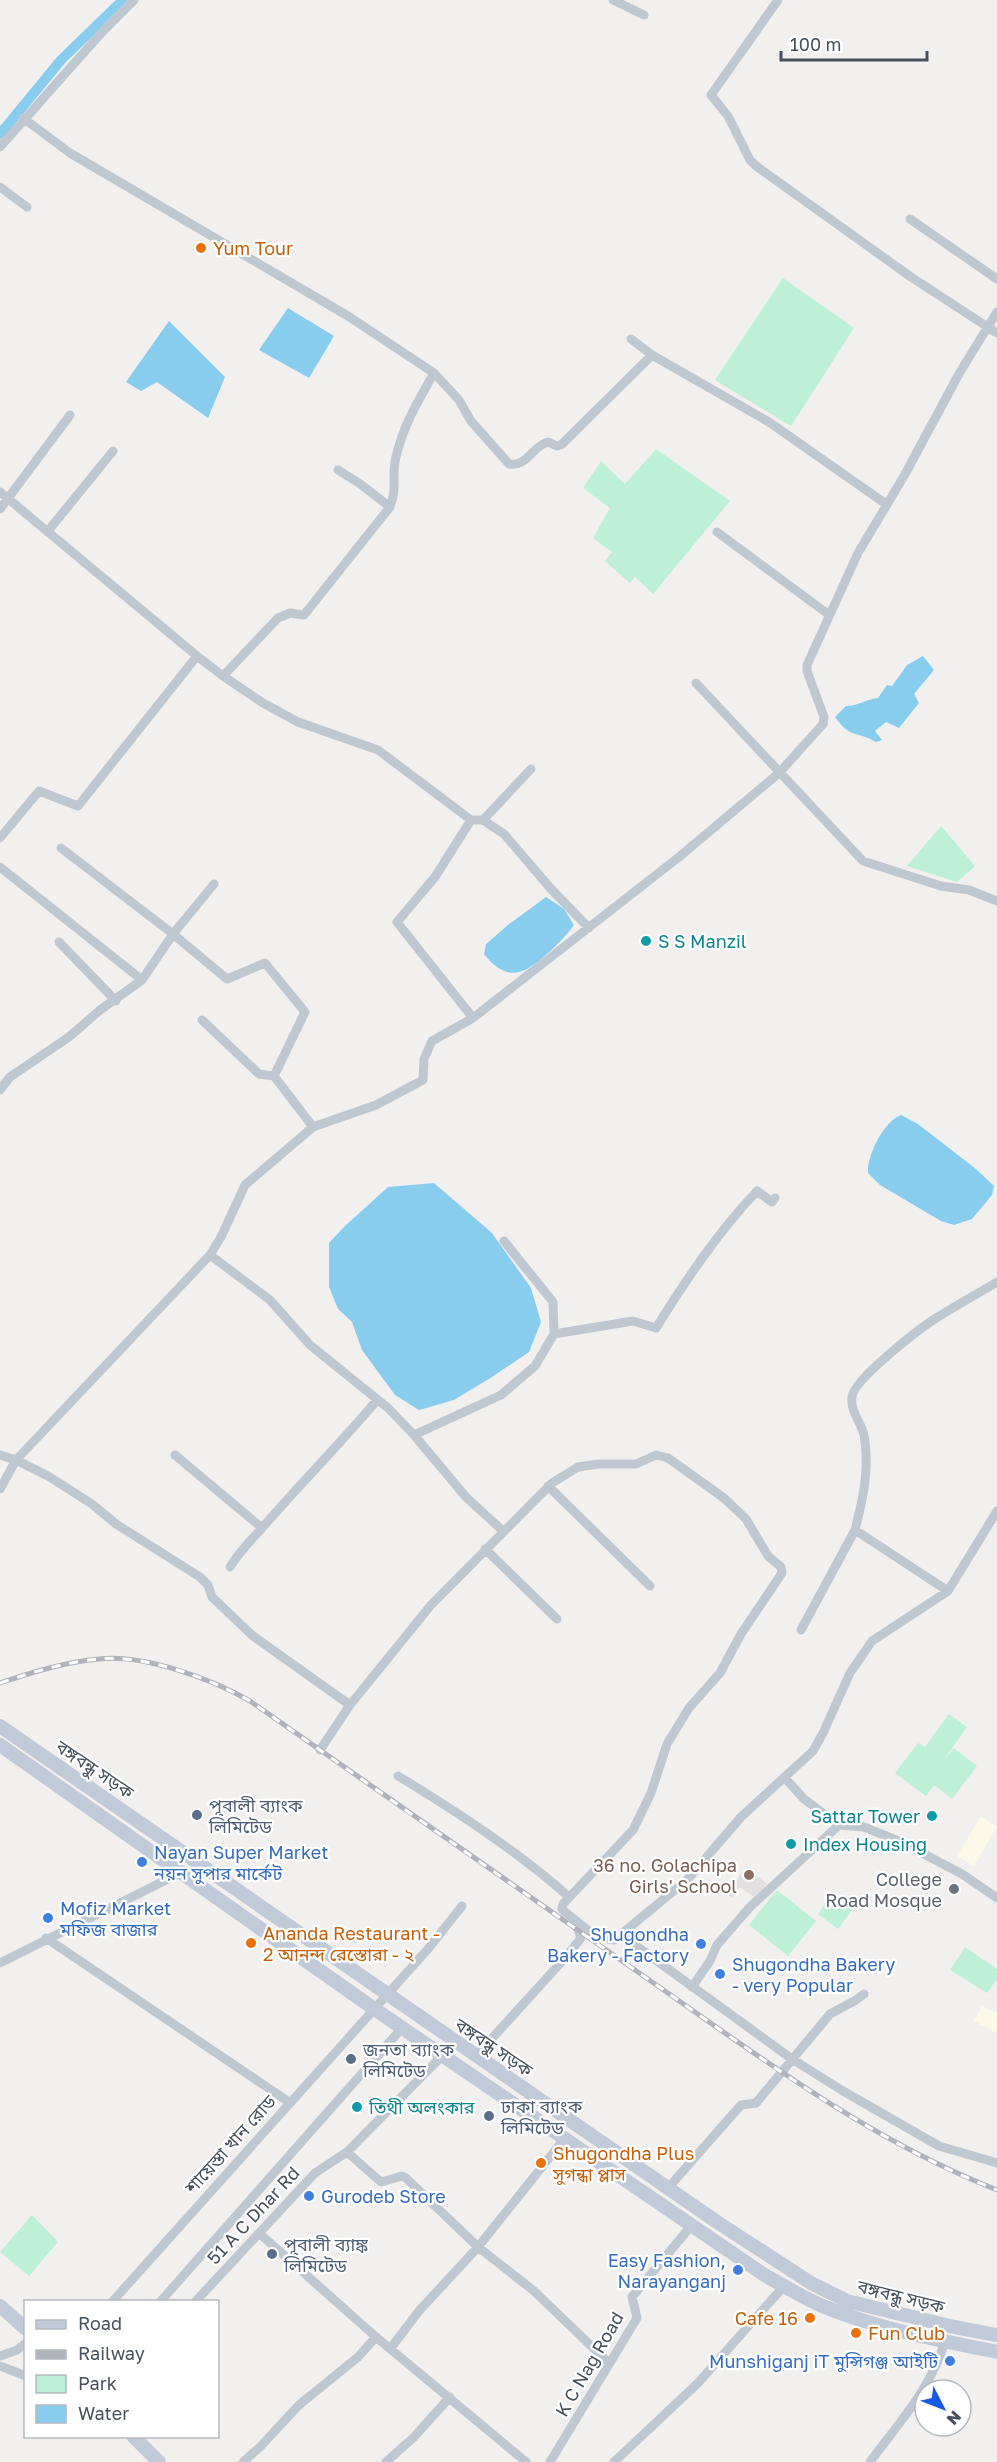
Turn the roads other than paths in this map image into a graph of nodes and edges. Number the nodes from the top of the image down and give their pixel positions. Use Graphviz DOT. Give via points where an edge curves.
graph roads {
  1 [pos="134,0"];
  2 [pos="614,0"];
  3 [pos="778,0"];
  4 [pos="644,15"];
  5 [pos="23,118"];
  6 [pos="0,147"];
  7 [pos="0,187"];
  8 [pos="27,207"];
  9 [pos="910,219"];
  10 [pos="997,279"];
  11 [pos="997,312"];
  12 [pos="988,327"];
  13 [pos="997,333"];
  14 [pos="632,339"];
  15 [pos="652,355"];
  16 [pos="434,373"];
  17 [pos="70,415"];
  18 [pos="113,451"];
  19 [pos="338,470"];
  20 [pos="4,495"];
  21 [pos="886,504"];
  22 [pos="390,507"];
  23 [pos="0,509"];
  24 [pos="48,531"];
  25 [pos="717,532"];
  26 [pos="828,615"];
  27 [pos="197,656"];
  28 [pos="223,676"];
  29 [pos="696,683"];
  30 [pos="531,769"];
  31 [pos="779,773"];
  32 [pos="471,820"];
  33 [pos="483,820"];
  34 [pos="0,838"];
  35 [pos="62,848"];
  36 [pos="0,867"];
  37 [pos="214,884"];
  38 [pos="997,901"];
  39 [pos="589,928"];
  40 [pos="173,934"];
  41 [pos="59,942"];
  42 [pos="142,980"];
  43 [pos="116,1000"];
  44 [pos="473,1018"];
  45 [pos="202,1020"];
  46 [pos="274,1076"];
  47 [pos="0,1090"];
  48 [pos="313,1127"];
  49 [pos="775,1198"];
  50 [pos="504,1241"];
  51 [pos="210,1255"];
  52 [pos="997,1282"];
  53 [pos="554,1334"];
  54 [pos="377,1400"];
  55 [pos="414,1435"];
  56 [pos="0,1455"];
  57 [pos="175,1455"];
  58 [pos="16,1460"];
  59 [pos="548,1486"];
  60 [pos="0,1489"];
  61 [pos="997,1511"];
  62 [pos="262,1528"];
  63 [pos="855,1530"];
  64 [pos="503,1531"];
  65 [pos="485,1549"];
  66 [pos="230,1567"];
  67 [pos="650,1586"];
  68 [pos="948,1591"];
  69 [pos="557,1619"];
  70 [pos="801,1630"];
  71 [pos="350,1705"];
  72 [pos="0,1726"];
  73 [pos="0,1745"];
  74 [pos="320,1750"];
  75 [pos="399,1776"];
  76 [pos="784,1777"];
  77 [pos="839,1825"];
  78 [pos="182,1872"];
  79 [pos="569,1897"];
  80 [pos="997,1898"];
  81 [pos="462,1906"];
  82 [pos="574,1919"];
  83 [pos="620,1934"];
  84 [pos="46,1938"];
  85 [pos="0,1963"];
  86 [pos="692,1987"];
  87 [pos="386,1994"];
  88 [pos="864,1994"];
  89 [pos="373,2008"];
  90 [pos="402,2028"];
  91 [pos="442,2056"];
  92 [pos="476,2056"];
  93 [pos="792,2059"];
  94 [pos="289,2102"];
  95 [pos="565,2138"];
  96 [pos="347,2152"];
  97 [pos="997,2163"];
  98 [pos="668,2188"];
  99 [pos="691,2226"];
  100 [pos="259,2233"];
  101 [pos="478,2247"];
  102 [pos="784,2286"];
  103 [pos="113,2300"];
  104 [pos="161,2300"];
  105 [pos="196,2300"];
  106 [pos="0,2306"];
  107 [pos="24,2326"];
  108 [pos="997,2335"];
  109 [pos="376,2337"];
  110 [pos="945,2341"];
  111 [pos="24,2345"];
  112 [pos="390,2349"];
  113 [pos="997,2352"];
  114 [pos="0,2356"];
  115 [pos="609,2363"];
  116 [pos="0,2366"];
  117 [pos="24,2375"];
  118 [pos="450,2397"];
  119 [pos="135,2438"];
  120 [pos="159,2462"];
  121 [pos="243,2462"];
  122 [pos="386,2462"];
  123 [pos="526,2462"];
  124 [pos="549,2462"];
  125 [pos="614,2462"];
  126 [pos="870,2462"];
  1 -- 5 [label="street"];
  2 -- 4 [label="street"];
  3 -- 12 [label="street" via="711,95 728,116 750,160 911,277"];
  5 -- 6 [label="street"];
  5 -- 16 [label="street" via="70,153 348,315"];
  7 -- 8 [label="street"];
  9 -- 10 [label="street"];
  11 -- 12 [label="street"];
  12 -- 13 [label="street"];
  12 -- 21 [label="street"];
  14 -- 15 [label="street"];
  15 -- 16 [label="street" via="561,444 541,444 517,465 510,464 471,421 459,400"];
  15 -- 21 [label="street" via="770,422"];
  16 -- 22 [label="street" via="401,438"];
  17 -- 20 [label="street"];
  18 -- 24 [label="street"];
  19 -- 22 [label="street"];
  20 -- 23 [label="street"];
  20 -- 24 [label="street"];
  21 -- 26 [label="street"];
  22 -- 28 [label="street" via="304,615 278,618"];
  24 -- 27 [label="street"];
  25 -- 26 [label="street"];
  26 -- 31 [label="street" via="807,668 823,724"];
  27 -- 28 [label="street"];
  27 -- 34 [label="street" via="78,806 39,791"];
  28 -- 32 [label="street" via="298,722 378,750"];
  29 -- 31 [label="street"];
  30 -- 33 [label="street"];
  31 -- 38 [label="street" via="863,861"];
  31 -- 39 [label="street"];
  32 -- 33 [label="street"];
  32 -- 44 [label="street" via="435,877 397,922"];
  33 -- 39 [label="street" via="504,834"];
  35 -- 40 [label="street"];
  36 -- 42 [label="street"];
  37 -- 40 [label="street"];
  39 -- 44 [label="street"];
  40 -- 42 [label="street"];
  40 -- 46 [label="street" via="227,980 265,963 305,1012"];
  41 -- 43 [label="street"];
  42 -- 43 [label="street"];
  43 -- 47 [label="street" via="10,1077"];
  44 -- 48 [label="street" via="432,1041 424,1059 423,1080 376,1105"];
  45 -- 46 [label="street" via="259,1074"];
  46 -- 48 [label="street"];
  48 -- 51 [label="street" via="244,1185"];
  49 -- 53 [label="street" via="772,1202 757,1191 739,1209 656,1328 633,1321"];
  50 -- 53 [label="street" via="553,1302"];
  51 -- 54 [label="street" via="270,1300 310,1345"];
  51 -- 58 [label="street"];
  52 -- 63 [label="street" via="936,1318 886,1357 853,1390 851,1399 864,1434 866,1461 865,1489"];
  53 -- 55 [label="street" via="535,1366 501,1395"];
  54 -- 55 [label="street"];
  54 -- 62 [label="street"];
  55 -- 64 [label="street" via="466,1497"];
  56 -- 58 [label="street"];
  57 -- 62 [label="street"];
  58 -- 60 [label="street"];
  58 -- 71 [label="street" via="83,1498 116,1524 200,1577 212,1597 253,1636"];
  59 -- 64 [label="street"];
  59 -- 67 [label="street"];
  59 -- 79 [label="street" via="578,1467 636,1464 656,1455 668,1458 746,1519 782,1573 720,1672 688,1708 667,1744 651,1793 633,1830"];
  61 -- 68 [label="street"];
  62 -- 66 [label="street"];
  63 -- 68 [label="street"];
  63 -- 70 [label="street"];
  64 -- 65 [label="street"];
  65 -- 69 [label="street"];
  65 -- 71 [label="street" via="431,1605"];
  68 -- 76 [label="street" via="872,1641 850,1673 813,1750"];
  71 -- 74 [label="street"];
  72 -- 87 [label="main road, বঙ্গবন্ধু সড়ক"];
  73 -- 78 [label="main road, বঙ্গবন্ধু সড়ক"];
  75 -- 79 [label="street" via="469,1821"];
  76 -- 77 [label="street" via="792,1789"];
  76 -- 83 [label="street" via="741,1817 687,1880"];
  77 -- 80 [label="street" via="864,1827 901,1842 962,1874"];
  77 -- 86 [label="street" via="750,1907 717,1945"];
  78 -- 84 [label="street"];
  78 -- 89 [label="main road, বঙ্গবন্ধু সড়ক"];
  79 -- 82 [label="street" via="562,1909"];
  81 -- 87 [label="street, শায়েস্তা খান রোড"];
  82 -- 83 [label="street" via="595,1936 614,1940"];
  82 -- 92 [label="street" via="581,1938"];
  83 -- 86 [label="street"];
  84 -- 85 [label="street"];
  84 -- 94 [label="street"];
  86 -- 93 [label="street"];
  87 -- 89 [label="street, শায়েস্তা খান রোড"];
  87 -- 92 [label="main road, বঙ্গবন্ধু সড়ক"];
  88 -- 93 [label="street" via="830,2014"];
  89 -- 90 [label="main road, বঙ্গবন্ধু সড়ক"];
  89 -- 94 [label="street, শায়েস্তা খান রোড"];
  90 -- 91 [label="main road, বঙ্গবন্ধু সড়ক"];
  90 -- 104 [label="street"];
  91 -- 95 [label="main road, বঙ্গবন্ধু সড়ক"];
  91 -- 96 [label="street, 51 A C Dhar Rd"];
  92 -- 98 [label="main road, বঙ্গবন্ধু সড়ক"];
  93 -- 97 [label="street" via="939,2146"];
  93 -- 98 [label="street" via="756,2103 741,2105"];
  94 -- 103 [label="street, শায়েস্তা খান রোড"];
  95 -- 99 [label="main road, বঙ্গবন্ধু সড়ক"];
  95 -- 101 [label="street"];
  96 -- 100 [label="street, 51 A C Dhar Rd" via="315,2173"];
  96 -- 101 [label="street" via="381,2182 406,2178"];
  98 -- 108 [label="main road, বঙ্গবন্ধু সড়ক" via="841,2299"];
  99 -- 102 [label="main road, বঙ্গবন্ধু সড়ক"];
  99 -- 115 [label="street, K C Nag Road" via="632,2297 637,2318"];
  100 -- 105 [label="street, 51 A C Dhar Rd"];
  100 -- 109 [label="street"];
  101 -- 112 [label="street"];
  101 -- 115 [label="street" via="534,2291"];
  102 -- 110 [label="main road, বঙ্গবন্ধু সড়ক" via="841,2313"];
  102 -- 125 [label="street" via="698,2383"];
  106 -- 107 [label="main road"];
  109 -- 112 [label="street"];
  109 -- 121 [label="street" via="350,2364 299,2405"];
  110 -- 113 [label="main road, বঙ্গবন্ধু সড়ক"];
  110 -- 126 [label="street" via="930,2380"];
  111 -- 114 [label="street"];
  112 -- 118 [label="street"];
  115 -- 124 [label="street, K C Nag Road"];
  116 -- 117 [label="street"];
  118 -- 122 [label="street"];
  118 -- 123 [label="street"];
  119 -- 120 [label="main road"];
}
